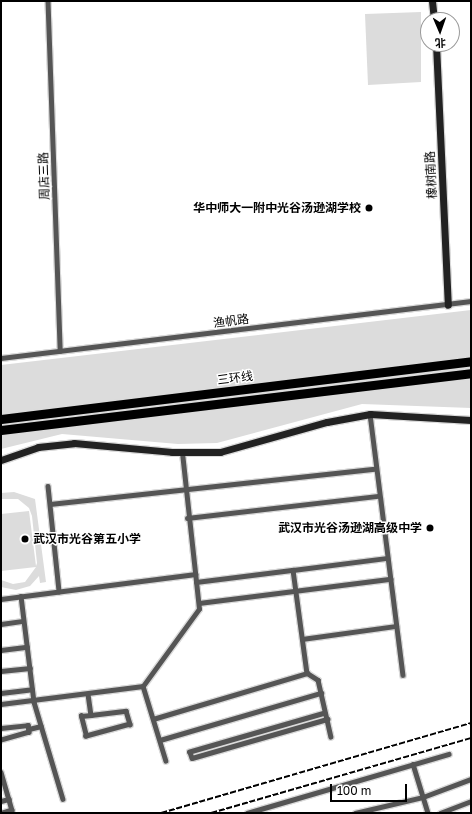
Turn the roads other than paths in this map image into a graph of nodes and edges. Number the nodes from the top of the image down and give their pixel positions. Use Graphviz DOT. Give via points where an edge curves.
graph roads {
  1 [pos="48,1"];
  2 [pos="432,1"];
  3 [pos="433,12"];
  4 [pos="436,52"];
  5 [pos="471,301"];
  6 [pos="448,305"];
  7 [pos="60,351"];
  8 [pos="1,358"];
  9 [pos="471,361"];
  10 [pos="471,373"];
  11 [pos="370,414"];
  12 [pos="1,419"];
  13 [pos="471,420"];
  14 [pos="1,430"];
  15 [pos="182,452"];
  16 [pos="1,460"];
  17 [pos="374,469"];
  18 [pos="48,486"];
  19 [pos="185,487"];
  20 [pos="378,496"];
  21 [pos="50,504"];
  22 [pos="187,518"];
  23 [pos="387,558"];
  24 [pos="293,570"];
  25 [pos="195,574"];
  26 [pos="390,579"];
  27 [pos="196,582"];
  28 [pos="296,590"];
  29 [pos="59,591"];
  30 [pos="21,596"];
  31 [pos="1,599"];
  32 [pos="199,603"];
  33 [pos="23,621"];
  34 [pos="1,624"];
  35 [pos="396,626"];
  36 [pos="302,639"];
  37 [pos="27,646"];
  38 [pos="1,650"];
  39 [pos="30,668"];
  40 [pos="1,672"];
  41 [pos="307,673"];
  42 [pos="403,675"];
  43 [pos="143,686"];
  44 [pos="32,689"];
  45 [pos="1,693"];
  46 [pos="321,693"];
  47 [pos="88,694"];
  48 [pos="34,702"];
  49 [pos="1,704"];
  50 [pos="326,713"];
  51 [pos="91,715"];
  52 [pos="153,718"];
  53 [pos="327,719"];
  54 [pos="41,726"];
  55 [pos="1,728"];
  56 [pos="29,729"];
  57 [pos="266,730"];
  58 [pos="268,736"];
  59 [pos="331,737"];
  60 [pos="1,740"];
  61 [pos="160,740"];
  62 [pos="448,754"];
  63 [pos="166,761"];
  64 [pos="413,764"];
  65 [pos="1,772"];
  66 [pos="471,779"];
  67 [pos="423,797"];
  68 [pos="9,799"];
  69 [pos="63,799"];
  70 [pos="1,801"];
  71 [pos="471,801"];
  72 [pos="2,813"];
  73 [pos="248,813"];
  74 [pos="355,813"];
  75 [pos="428,813"];
  76 [pos="440,813"];
  1 -- 7 [label="street, 周店三路"];
  2 -- 3 [label="street"];
  4 -- 6 [label="street, 橡树南路"];
  5 -- 6 [label="street, 渔帆路"];
  6 -- 7 [label="street, 渔帆路"];
  7 -- 8 [label="street, 渔帆路"];
  9 -- 12 [label="highway, 三环线"];
  10 -- 14 [label="highway, 三环线"];
  11 -- 13 [label="street"];
  11 -- 15 [label="street" via="326,422 237,449"];
  11 -- 17 [label="street"];
  15 -- 16 [label="street" via="74,443 38,448"];
  15 -- 19 [label="street"];
  17 -- 19 [label="street"];
  17 -- 20 [label="street"];
  18 -- 21 [label="street"];
  19 -- 21 [label="street"];
  19 -- 22 [label="street"];
  20 -- 22 [label="street"];
  20 -- 23 [label="street"];
  21 -- 29 [label="street"];
  22 -- 25 [label="street"];
  23 -- 24 [label="street"];
  23 -- 26 [label="street"];
  24 -- 27 [label="street"];
  24 -- 28 [label="street"];
  25 -- 27 [label="street"];
  25 -- 29 [label="street"];
  26 -- 28 [label="street"];
  26 -- 35 [label="street"];
  27 -- 32 [label="street"];
  28 -- 32 [label="street"];
  28 -- 36 [label="street"];
  29 -- 30 [label="street"];
  30 -- 31 [label="street"];
  30 -- 33 [label="street"];
  32 -- 43 [label="street" via="199,609"];
  33 -- 34 [label="street"];
  33 -- 37 [label="street"];
  35 -- 36 [label="street"];
  35 -- 42 [label="street"];
  36 -- 41 [label="street"];
  37 -- 38 [label="street"];
  37 -- 39 [label="street"];
  39 -- 40 [label="street"];
  39 -- 44 [label="street"];
  41 -- 46 [label="street" via="318,680"];
  41 -- 52 [label="street"];
  43 -- 47 [label="street"];
  43 -- 52 [label="street"];
  44 -- 45 [label="street"];
  44 -- 48 [label="street"];
  46 -- 50 [label="street"];
  46 -- 61 [label="street"];
  47 -- 48 [label="street"];
  47 -- 51 [label="street"];
  48 -- 49 [label="street"];
  48 -- 54 [label="street"];
  50 -- 53 [label="street"];
  50 -- 57 [label="street"];
  51 -- 51 [label="street" via="126,711 130,724 86,736 81,716"];
  52 -- 61 [label="street"];
  53 -- 58 [label="street"];
  53 -- 59 [label="street"];
  54 -- 56 [label="street"];
  54 -- 69 [label="street"];
  55 -- 56 [label="street" via="28,725"];
  56 -- 60 [label="street"];
  57 -- 58 [label="street"];
  57 -- 58 [label="street" via="190,752 192,758"];
  61 -- 63 [label="street"];
  62 -- 64 [label="street"];
  64 -- 67 [label="street"];
  64 -- 73 [label="street"];
  65 -- 68 [label="street"];
  66 -- 67 [label="street"];
  67 -- 74 [label="street"];
  67 -- 75 [label="street"];
  68 -- 70 [label="street"];
  68 -- 72 [label="street" via="12,810"];
  71 -- 76 [label="street"];
}
